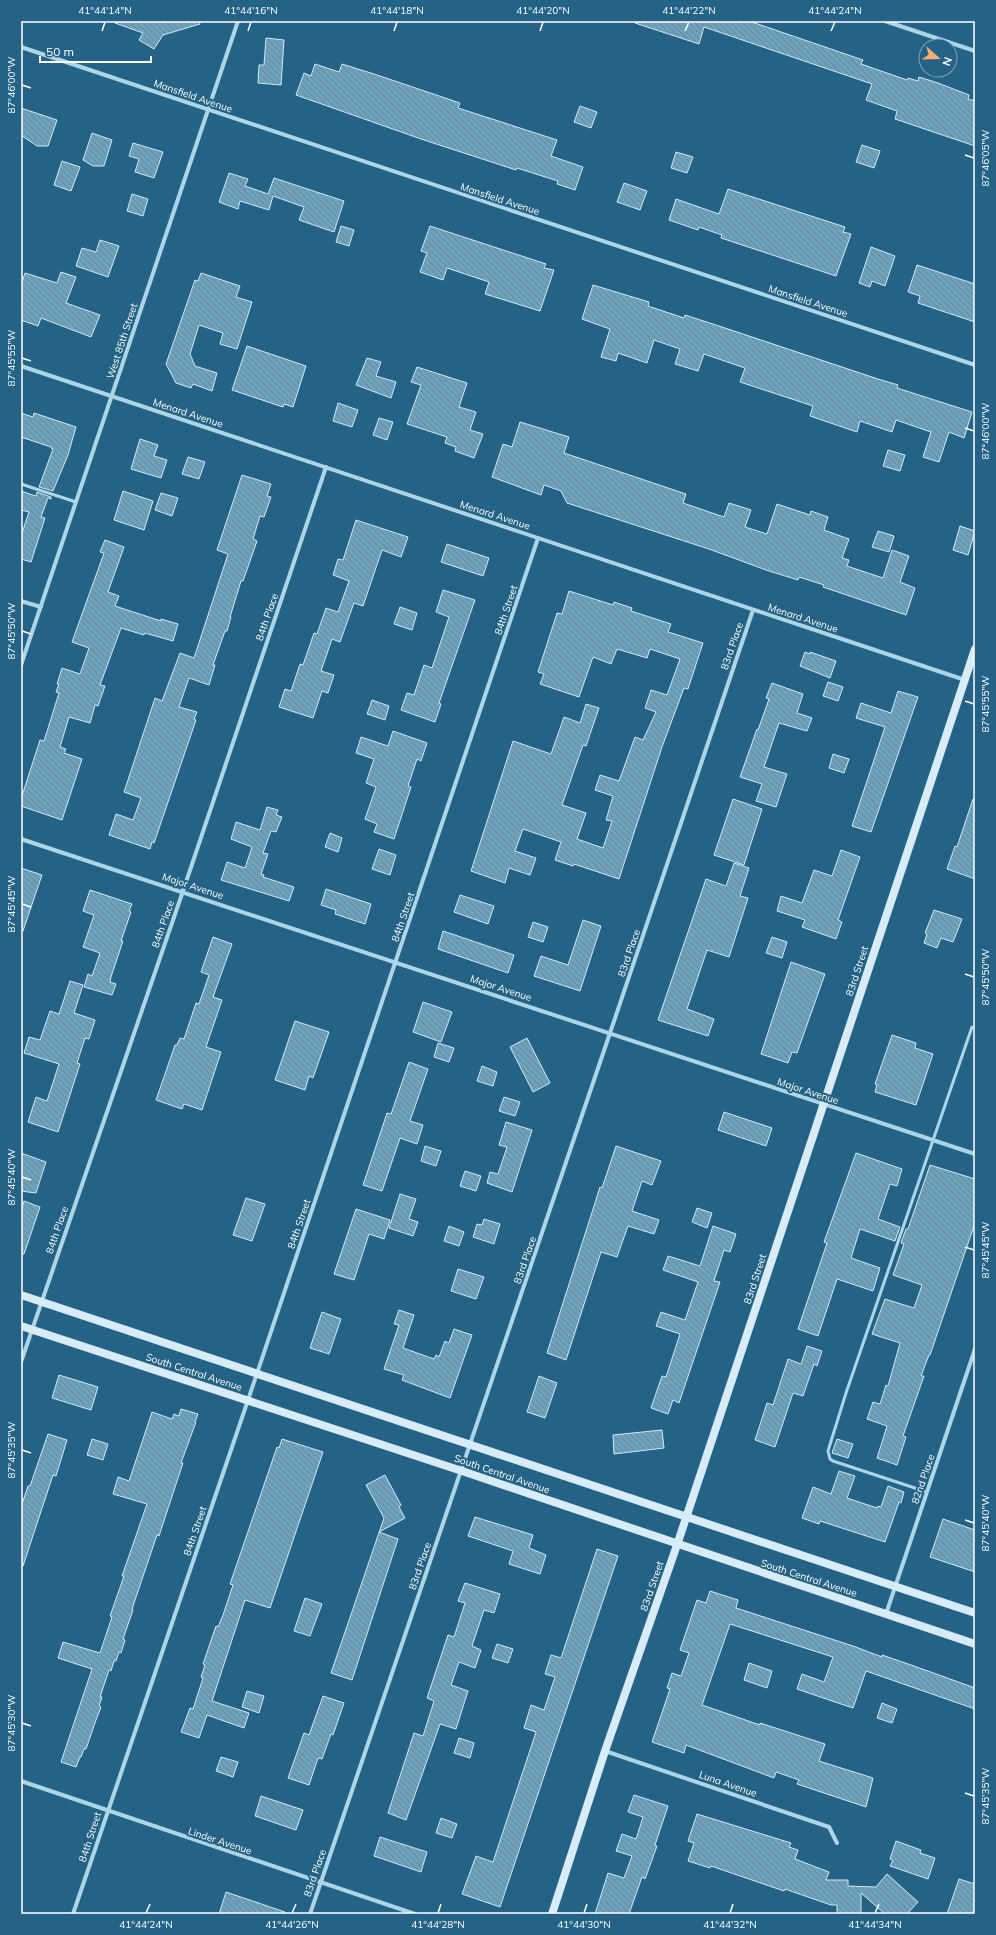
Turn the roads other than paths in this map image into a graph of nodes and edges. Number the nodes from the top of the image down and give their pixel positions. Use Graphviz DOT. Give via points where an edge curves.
graph roads {
  1 [pos="238,21"];
  2 [pos="885,21"];
  3 [pos="21,48"];
  4 [pos="975,51"];
  5 [pos="208,110"];
  6 [pos="975,365"];
  7 [pos="21,366"];
  8 [pos="112,396"];
  9 [pos="326,468"];
  10 [pos="21,484"];
  11 [pos="76,502"];
  12 [pos="538,538"];
  13 [pos="21,601"];
  14 [pos="41,607"];
  15 [pos="753,610"];
  16 [pos="975,649"];
  17 [pos="21,665"];
  18 [pos="965,680"];
  19 [pos="21,838"];
  20 [pos="183,891"];
  21 [pos="396,962"];
  22 [pos="972,1027"];
  23 [pos="610,1033"];
  24 [pos="823,1105"];
  25 [pos="933,1141"];
  26 [pos="975,1154"];
  27 [pos="21,1295"];
  28 [pos="41,1302"];
  29 [pos="21,1326"];
  30 [pos="32,1329"];
  31 [pos="975,1349"];
  32 [pos="21,1362"];
  33 [pos="257,1373"];
  34 [pos="248,1400"];
  35 [pos="470,1444"];
  36 [pos="462,1471"];
  37 [pos="927,1492"];
  38 [pos="686,1517"];
  39 [pos="677,1545"];
  40 [pos="895,1586"];
  41 [pos="975,1613"];
  42 [pos="886,1614"];
  43 [pos="975,1644"];
  44 [pos="605,1751"];
  45 [pos="21,1781"];
  46 [pos="107,1811"];
  47 [pos="837,1844"];
  48 [pos="320,1882"];
  49 [pos="73,1914"];
  50 [pos="310,1914"];
  51 [pos="415,1914"];
  52 [pos="552,1914"];
  1 -- 5 [label="street, West 85th Street"];
  2 -- 4 [label="street"];
  3 -- 5 [label="street, Mansfield Avenue"];
  5 -- 6 [label="street, Mansfield Avenue"];
  5 -- 8 [label="street, West 85th Street"];
  7 -- 8 [label="street, Menard Avenue"];
  8 -- 9 [label="street, Menard Avenue"];
  8 -- 11 [label="street, West 85th Street"];
  9 -- 12 [label="street, Menard Avenue"];
  9 -- 20 [label="street, 84th Place"];
  10 -- 11 [label="lane"];
  11 -- 14 [label="street, West 85th Street"];
  12 -- 15 [label="street, Menard Avenue"];
  12 -- 21 [label="street, 84th Street"];
  13 -- 14 [label="street"];
  14 -- 17 [label="street, West 85th Street"];
  15 -- 18 [label="street, Menard Avenue"];
  15 -- 23 [label="street, 83rd Place"];
  16 -- 18 [label="street, 83rd Street"];
  18 -- 24 [label="street, 83rd Street"];
  19 -- 20 [label="street, Major Avenue"];
  20 -- 21 [label="street, Major Avenue"];
  20 -- 28 [label="street, 84th Place"];
  21 -- 23 [label="street, Major Avenue"];
  21 -- 33 [label="street, 84th Street"];
  22 -- 25 [label="lane"];
  23 -- 24 [label="street, Major Avenue"];
  23 -- 35 [label="street, 83rd Place"];
  24 -- 25 [label="street, Major Avenue"];
  24 -- 38 [label="street, 83rd Street"];
  25 -- 26 [label="street, Major Avenue"];
  25 -- 37 [label="lane" via="828,1450 833,1461"];
  27 -- 28 [label="street, South Central Avenue"];
  28 -- 30 [label="street, 84th Place"];
  28 -- 33 [label="street, South Central Avenue"];
  29 -- 30 [label="street, South Central Avenue"];
  30 -- 32 [label="street, 84th Place"];
  30 -- 34 [label="street, South Central Avenue"];
  31 -- 37 [label="street, 82nd Place"];
  33 -- 34 [label="street, 84th Street"];
  33 -- 35 [label="street, South Central Avenue"];
  34 -- 36 [label="street, South Central Avenue"];
  34 -- 46 [label="street, 84th Street"];
  35 -- 36 [label="street, 83rd Place"];
  35 -- 38 [label="street, South Central Avenue"];
  36 -- 39 [label="street, South Central Avenue"];
  36 -- 48 [label="street, 83rd Place"];
  37 -- 40 [label="street, 82nd Place"];
  38 -- 39 [label="street, 83rd Street"];
  38 -- 40 [label="street, South Central Avenue"];
  39 -- 42 [label="street, South Central Avenue"];
  39 -- 44 [label="street, 83rd Street"];
  40 -- 41 [label="street, South Central Avenue"];
  40 -- 42 [label="street, 82nd Place"];
  42 -- 43 [label="street, South Central Avenue"];
  44 -- 47 [label="street, Luna Avenue" via="829,1827"];
  44 -- 52 [label="street, 83rd Street"];
  45 -- 46 [label="street, Linder Avenue"];
  46 -- 48 [label="street, Linder Avenue"];
  46 -- 49 [label="street, 84th Street"];
  48 -- 50 [label="street, 83rd Place"];
  48 -- 51 [label="street, Linder Avenue"];
}
